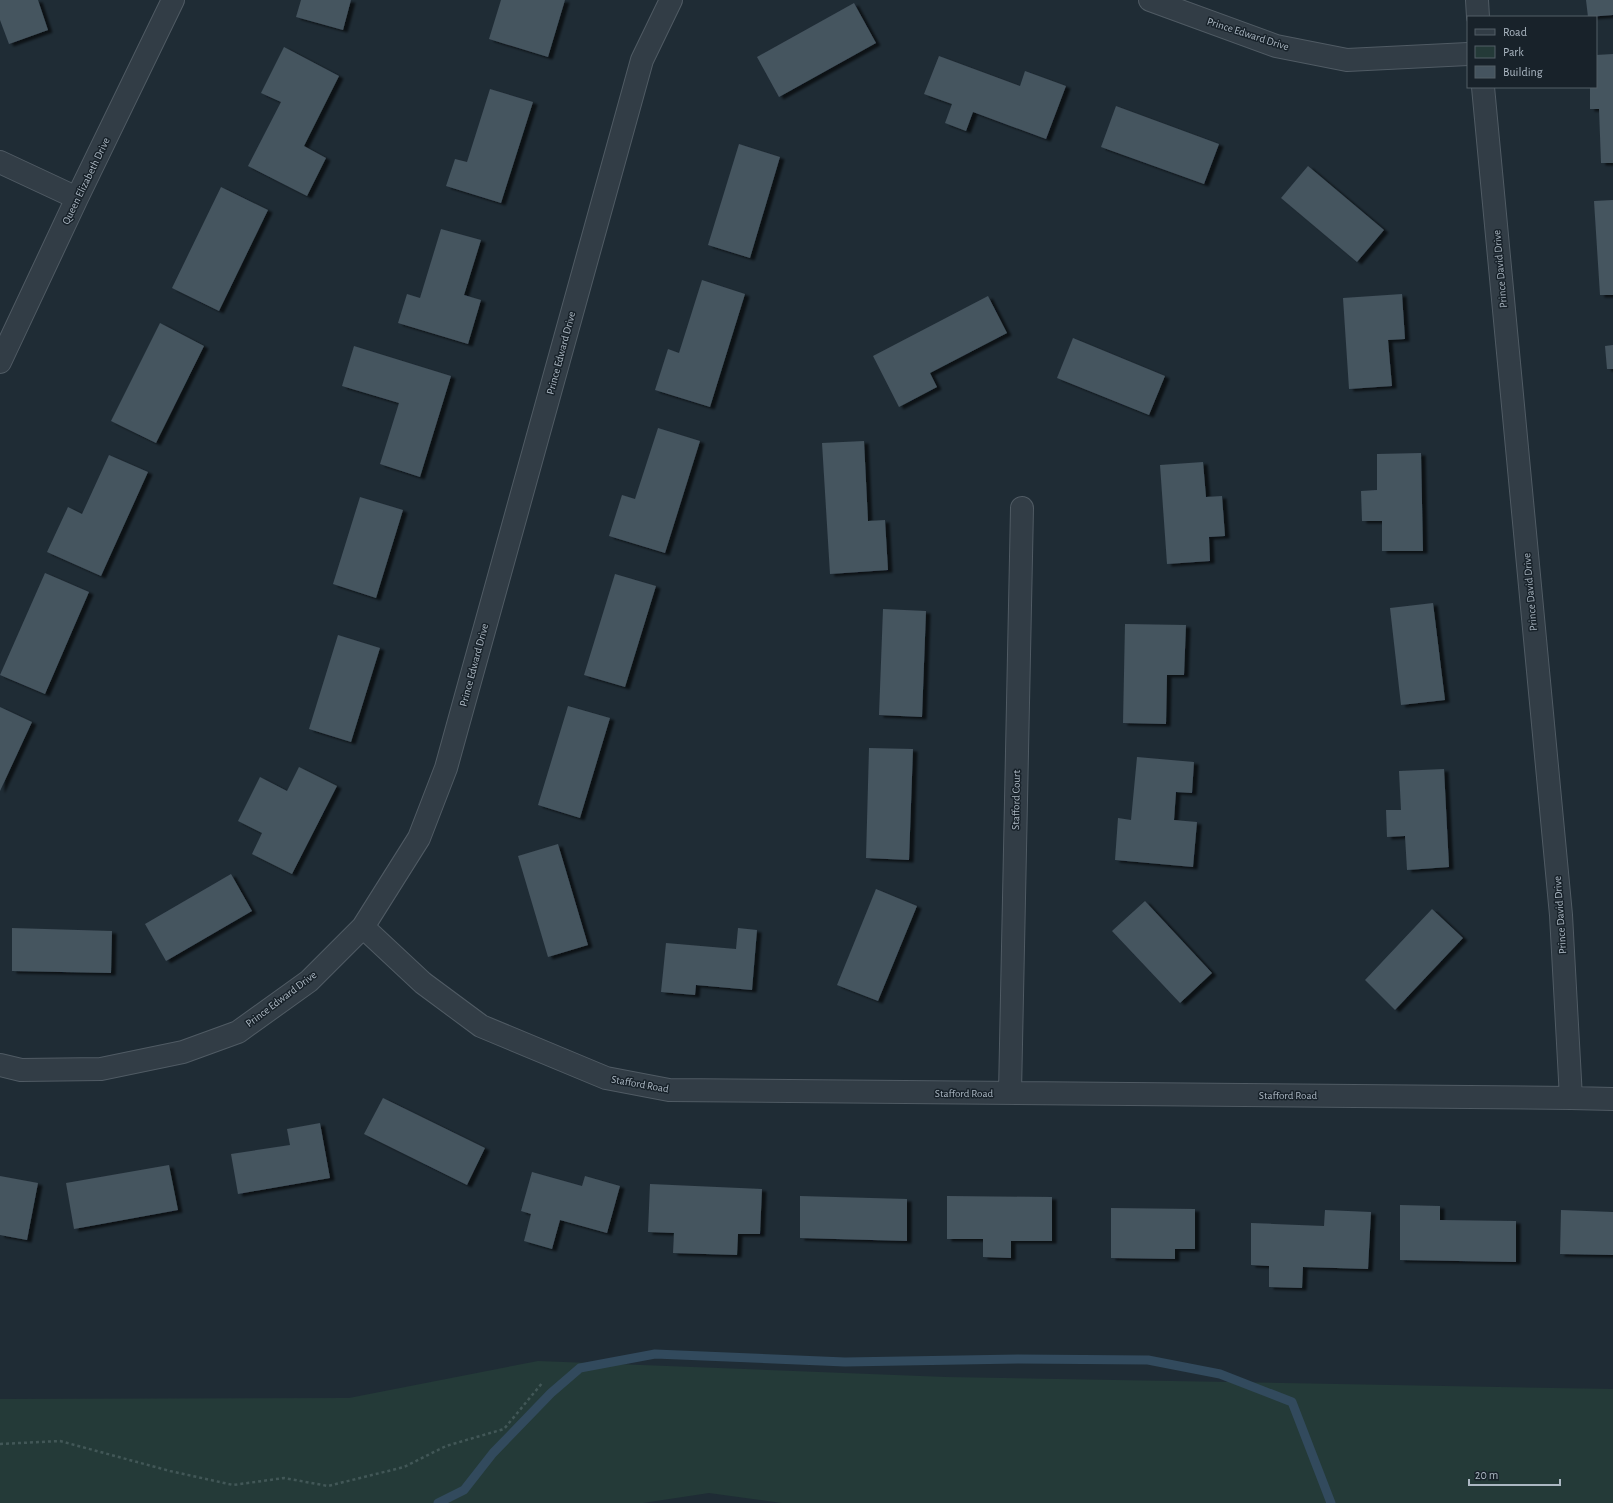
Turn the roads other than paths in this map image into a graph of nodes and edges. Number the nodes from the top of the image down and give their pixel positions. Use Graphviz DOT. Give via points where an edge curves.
graph roads {
  1 [pos="173,0"];
  2 [pos="671,0"];
  3 [pos="1150,0"];
  4 [pos="1477,0"];
  5 [pos="1478,16"];
  6 [pos="1467,54"];
  7 [pos="1483,88"];
  8 [pos="0,162"];
  9 [pos="77,198"];
  10 [pos="0,362"];
  11 [pos="1022,508"];
  12 [pos="363,926"];
  13 [pos="0,1065"];
  14 [pos="1010,1093"];
  15 [pos="1571,1098"];
  16 [pos="1613,1099"];
  1 -- 9 [label="street, Queen Elizabeth Drive"];
  2 -- 12 [label="street, Prince Edward Drive" via="642,60 446,768 419,838"];
  3 -- 6 [label="street, Prince Edward Drive" via="1276,46 1347,60"];
  4 -- 5 [label="street"];
  7 -- 15 [label="street, Prince David Drive" via="1561,915"];
  8 -- 9 [label="street"];
  9 -- 10 [label="street, Queen Elizabeth Drive"];
  11 -- 14 [label="street, Stafford Court"];
  12 -- 13 [label="street, Prince Edward Drive" via="309,981 238,1032 183,1052 101,1069 21,1070"];
  12 -- 14 [label="street, Stafford Road" via="423,984 481,1026 606,1078 669,1090"];
  14 -- 15 [label="street, Stafford Road"];
  15 -- 16 [label="street, Stafford Road"];
}
